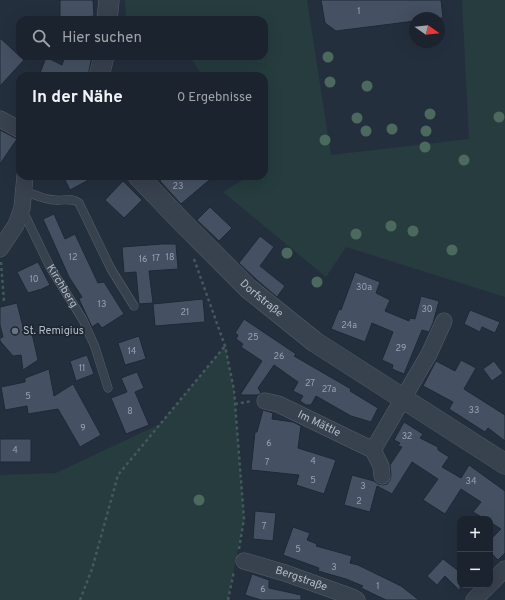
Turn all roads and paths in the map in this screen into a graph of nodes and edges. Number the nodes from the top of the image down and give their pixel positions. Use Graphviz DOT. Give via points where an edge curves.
graph roads {
  1 [pos="108,0"];
  2 [pos="107,16"];
  3 [pos="103,60"];
  4 [pos="100,72"];
  5 [pos="0,119"];
  6 [pos="16,128"];
  7 [pos="142,180"];
  8 [pos="25,183"];
  9 [pos="22,208"];
  10 [pos="0,248"];
  11 [pos="194,258"];
  12 [pos="4,302"];
  13 [pos="134,306"];
  14 [pos="444,321"];
  15 [pos="225,346"];
  16 [pos="108,388"];
  17 [pos="402,398"];
  18 [pos="264,401"];
  19 [pos="373,450"];
  20 [pos="505,464"];
  21 [pos="382,476"];
  22 [pos="239,559"];
  23 [pos="505,569"];
  24 [pos="493,582"];
  25 [pos="487,588"];
  26 [pos="80,600"];
  27 [pos="228,600"];
  28 [pos="357,600"];
  29 [pos="474,600"];
  1 -- 2 [label="street"];
  3 -- 4 [label="street"];
  5 -- 6 [label="street"];
  7 -- 17 [label="street, Dorfstraße" via="249,289 315,342"];
  8 -- 9 [label="street"];
  8 -- 13 [label="lane" via="46,199 72,199 79,203 111,269"];
  9 -- 10 [label="street" via="16,225"];
  9 -- 16 [label="lane, Kirchberg" via="50,267 83,320"];
  10 -- 12 [label="path"];
  11 -- 15 [label="path"];
  14 -- 17 [label="street" via="429,354"];
  15 -- 22 [label="path" via="234,390 244,519"];
  15 -- 26 [label="path" via="118,475 92,569"];
  17 -- 19 [label="street"];
  17 -- 20 [label="street, Dorfstraße"];
  18 -- 19 [label="street, Im Mättle" via="278,404"];
  19 -- 21 [label="street" via="381,466"];
  22 -- 27 [label="path"];
  22 -- 28 [label="street, Bergstraße"];
  23 -- 24 [label="street"];
  25 -- 29 [label="street"];
}
